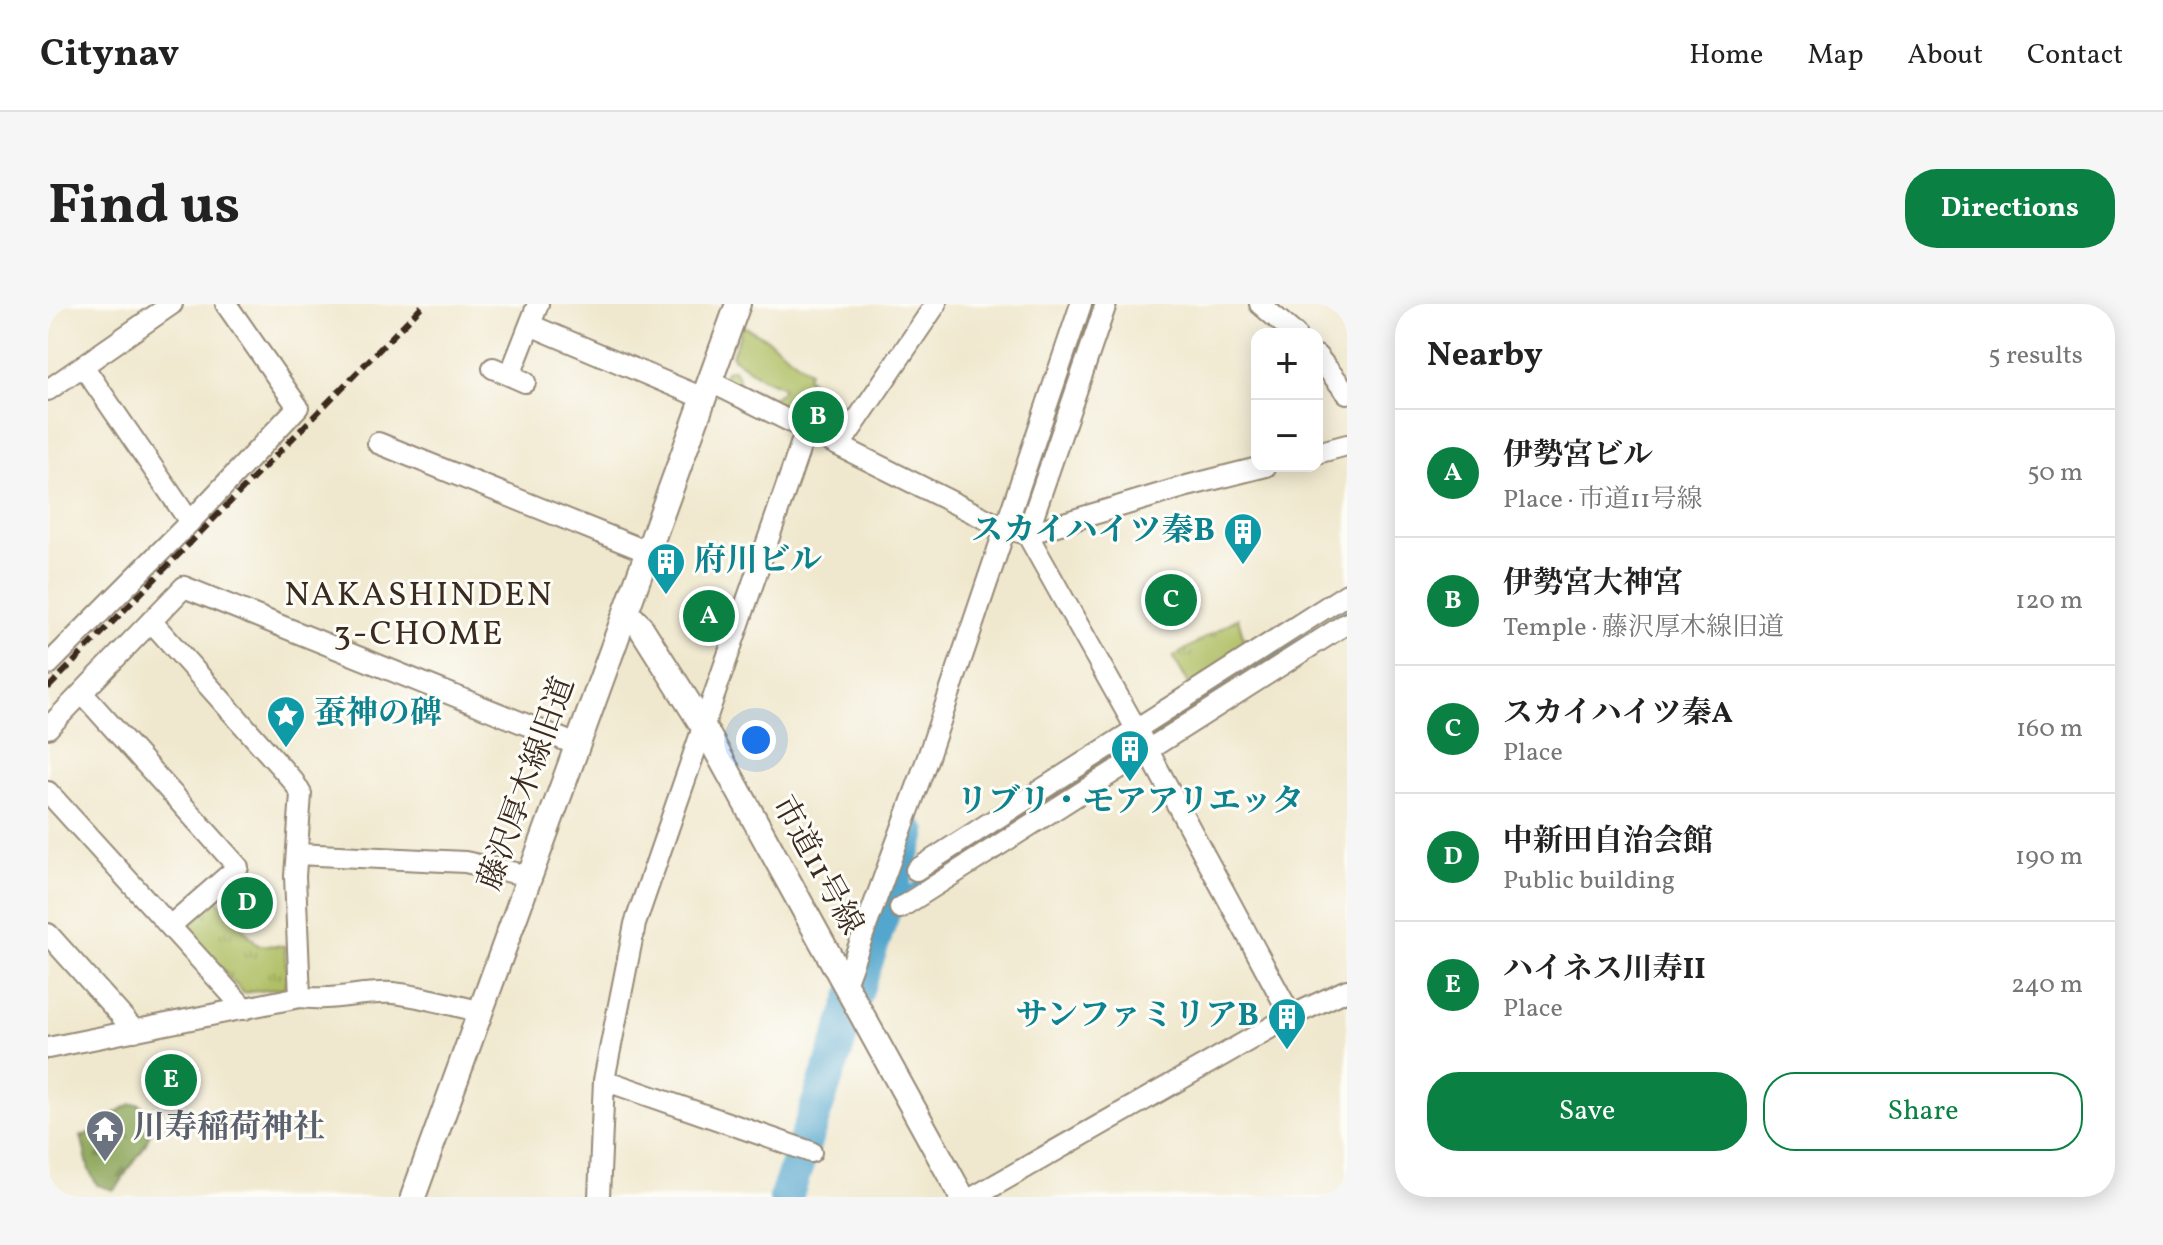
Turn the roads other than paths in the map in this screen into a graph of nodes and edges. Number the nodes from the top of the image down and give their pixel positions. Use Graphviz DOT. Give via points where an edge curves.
graph roads {
  1 [pos="172,304"];
  2 [pos="226,304"];
  3 [pos="538,304"];
  4 [pos="738,304"];
  5 [pos="936,304"];
  6 [pos="1081,304"];
  7 [pos="1106,304"];
  8 [pos="1260,304"];
  9 [pos="530,325"];
  10 [pos="1288,328"];
  11 [pos="1323,363"];
  12 [pos="83,366"];
  13 [pos="509,375"];
  14 [pos="48,390"];
  15 [pos="706,390"];
  16 [pos="1347,393"];
  17 [pos="806,430"];
  18 [pos="378,443"];
  19 [pos="840,445"];
  20 [pos="1347,445"];
  21 [pos="1323,451"];
  22 [pos="1251,470"];
  23 [pos="190,522"];
  24 [pos="1016,531"];
  25 [pos="648,552"];
  26 [pos="1347,594"];
  27 [pos="626,612"];
  28 [pos="151,621"];
  29 [pos="1347,623"];
  30 [pos="48,665"];
  31 [pos="82,693"];
  32 [pos="703,726"];
  33 [pos="48,728"];
  34 [pos="1142,739"];
  35 [pos="577,745"];
  36 [pos="48,792"];
  37 [pos="297,854"];
  38 [pos="916,870"];
  39 [pos="529,876"];
  40 [pos="900,908"];
  41 [pos="170,926"];
  42 [pos="48,934"];
  43 [pos="1347,990"];
  44 [pos="850,995"];
  45 [pos="300,997"];
  46 [pos="245,1009"];
  47 [pos="479,1011"];
  48 [pos="1291,1016"];
  49 [pos="135,1031"];
  50 [pos="48,1048"];
  51 [pos="604,1080"];
  52 [pos="804,1150"];
  53 [pos="413,1197"];
  54 [pos="599,1197"];
  55 [pos="962,1197"];
  56 [pos="974,1197"];
  1 -- 12 [label="street"];
  2 -- 23 [label="street" via="298,407"];
  3 -- 9 [label="street"];
  4 -- 15 [label="street, 藤沢厚木線旧道"];
  5 -- 19 [label="street"];
  6 -- 24 [label="street"];
  7 -- 24 [label="street"];
  8 -- 10 [label="street"];
  9 -- 13 [label="street"];
  9 -- 15 [label="street"];
  11 -- 16 [label="street"];
  12 -- 14 [label="street"];
  12 -- 23 [label="street"];
  15 -- 17 [label="street"];
  15 -- 25 [label="street, 藤沢厚木線旧道"];
  17 -- 19 [label="street"];
  17 -- 32 [label="street"];
  18 -- 25 [label="street"];
  19 -- 24 [label="street"];
  20 -- 21 [label="street"];
  22 -- 24 [label="street"];
  23 -- 30 [label="street"];
  24 -- 34 [label="street"];
  24 -- 44 [label="street" via="928,757"];
  25 -- 27 [label="street, 藤沢厚木線旧道"];
  26 -- 34 [label="street"];
  27 -- 32 [label="street, 市道11号線"];
  27 -- 35 [label="street, 藤沢厚木線旧道"];
  28 -- 31 [label="street"];
  28 -- 35 [label="street" via="184,587"];
  28 -- 37 [label="street" via="294,782 301,794"];
  29 -- 34 [label="street"];
  31 -- 33 [label="street"];
  31 -- 41 [label="street" via="238,867"];
  32 -- 44 [label="street, 市道11号線"];
  32 -- 51 [label="street" via="635,924"];
  34 -- 38 [label="street"];
  34 -- 40 [label="street" via="1064,802"];
  34 -- 48 [label="street"];
  35 -- 39 [label="street, 藤沢厚木線旧道"];
  36 -- 41 [label="street"];
  37 -- 39 [label="street" via="465,862"];
  37 -- 45 [label="street"];
  39 -- 47 [label="street, 藤沢厚木線旧道"];
  41 -- 46 [label="street"];
  42 -- 49 [label="street"];
  43 -- 48 [label="street"];
  44 -- 55 [label="street, 市道11号線"];
  45 -- 46 [label="street"];
  45 -- 47 [label="street" via="393,993"];
  46 -- 49 [label="street"];
  47 -- 53 [label="street, 藤沢厚木線旧道"];
  48 -- 56 [label="street"];
  49 -- 50 [label="street"];
  51 -- 52 [label="street"];
  51 -- 54 [label="street"];
}
